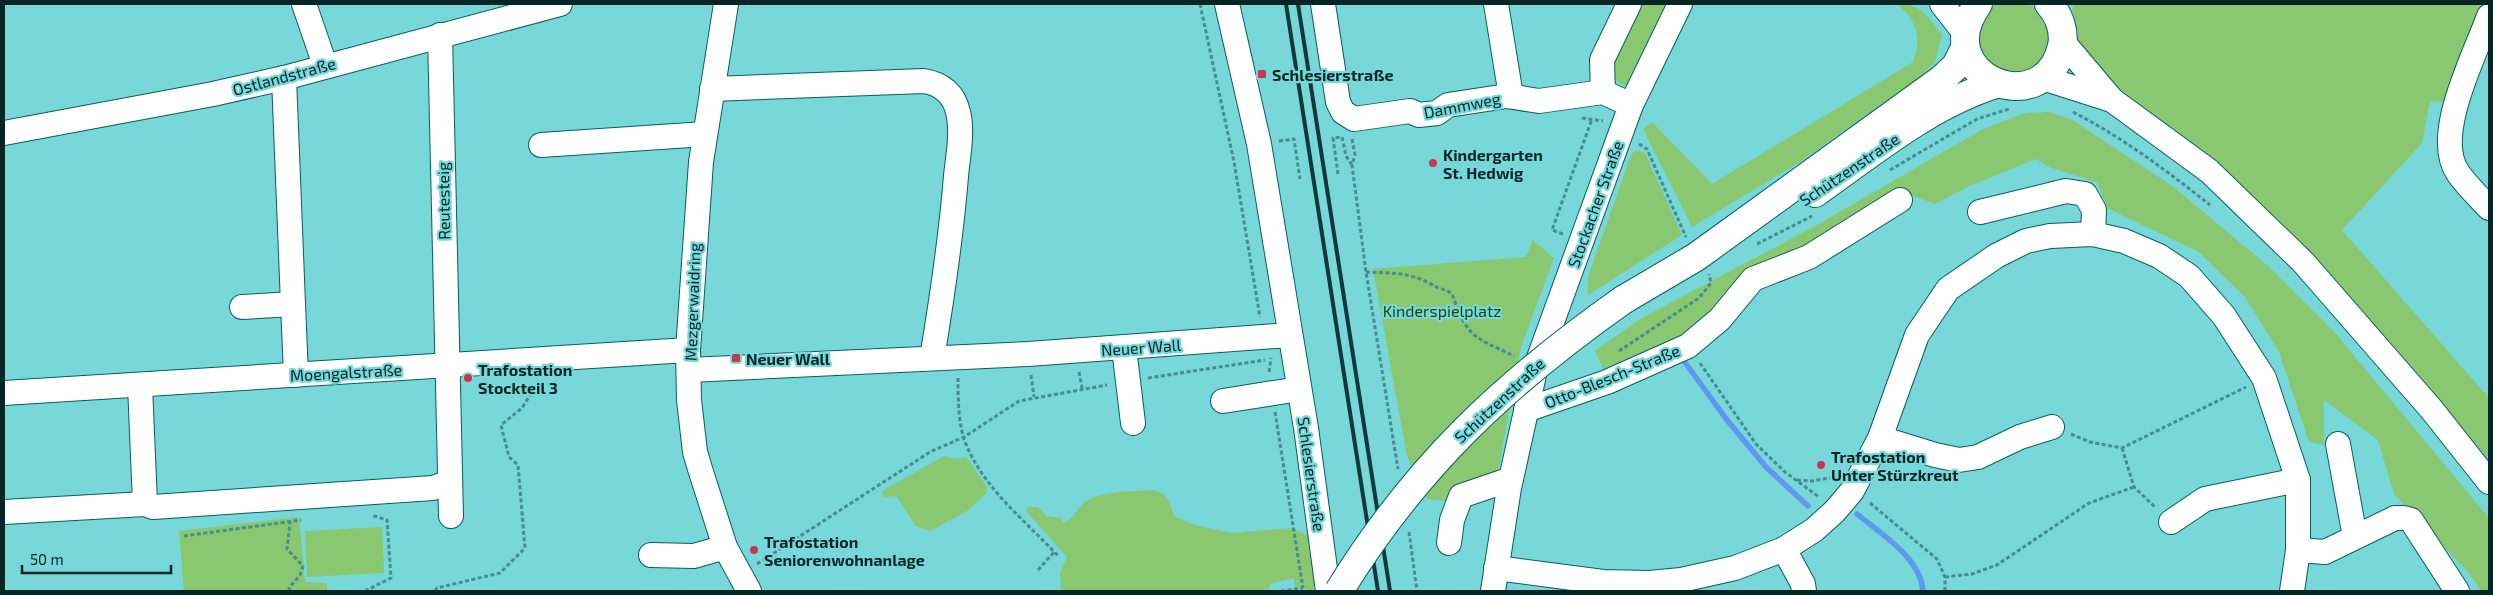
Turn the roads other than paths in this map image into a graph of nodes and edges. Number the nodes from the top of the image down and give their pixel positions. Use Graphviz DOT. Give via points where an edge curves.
graph roads {
  1 [pos="304,4"];
  2 [pos="560,4"];
  3 [pos="726,4"];
  4 [pos="1227,4"];
  5 [pos="1323,4"];
  6 [pos="1496,4"];
  7 [pos="1630,4"];
  8 [pos="1680,4"];
  9 [pos="1942,4"];
  10 [pos="1978,4"];
  11 [pos="2489,16"];
  12 [pos="2059,17"];
  13 [pos="440,35"];
  14 [pos="1965,40"];
  15 [pos="325,65"];
  16 [pos="284,78"];
  17 [pos="2043,78"];
  18 [pos="1996,84"];
  19 [pos="712,89"];
  20 [pos="1603,92"];
  21 [pos="1511,96"];
  22 [pos="2112,100"];
  23 [pos="1631,106"];
  24 [pos="4,133"];
  25 [pos="705,134"];
  26 [pos="541,145"];
  27 [pos="1900,200"];
  28 [pos="2489,208"];
  29 [pos="1980,212"];
  30 [pos="2093,234"];
  31 [pos="1698,253"];
  32 [pos="293,304"];
  33 [pos="242,307"];
  34 [pos="1276,344"];
  35 [pos="1124,348"];
  36 [pos="932,358"];
  37 [pos="689,360"];
  38 [pos="447,367"];
  39 [pos="296,375"];
  40 [pos="140,385"];
  41 [pos="1299,389"];
  42 [pos="4,393"];
  43 [pos="1223,401"];
  44 [pos="1526,410"];
  45 [pos="1133,423"];
  46 [pos="2052,427"];
  47 [pos="1880,438"];
  48 [pos="2338,444"];
  49 [pos="1511,479"];
  50 [pos="2298,480"];
  51 [pos="450,482"];
  52 [pos="2489,482"];
  53 [pos="145,504"];
  54 [pos="4,512"];
  55 [pos="452,516"];
  56 [pos="2171,522"];
  57 [pos="2355,537"];
  58 [pos="1449,543"];
  59 [pos="725,547"];
  60 [pos="1784,549"];
  61 [pos="2298,550"];
  62 [pos="651,555"];
  63 [pos="1496,568"];
  64 [pos="746,587"];
  65 [pos="1318,590"];
  66 [pos="1339,591"];
  67 [pos="1493,591"];
  68 [pos="1804,591"];
  69 [pos="2292,591"];
  70 [pos="2457,591"];
  1 -- 15 [label="street"];
  2 -- 13 [label="street, Ostlandstraße"];
  3 -- 19 [label="street, Mezgerwaidring"];
  4 -- 34 [label="street, Schlesierstraße" via="1259,144"];
  5 -- 21 [label="street, Dammweg" via="1338,102 1343,112 1354,119 1410,111 1419,115 1437,113 1448,105"];
  6 -- 21 [label="street"];
  7 -- 20 [label="street" via="1602,60"];
  8 -- 23 [label="street, Stockacher Straße"];
  9 -- 14 [label="street"];
  10 -- 14 [label="main road, Schützenstraße" via="1969,16"];
  11 -- 28 [label="street" via="2452,116 2449,137 2450,155 2458,173"];
  12 -- 17 [label="main road" via="2060,56"];
  12 -- 22 [label="street"];
  13 -- 15 [label="street, Ostlandstraße"];
  13 -- 38 [label="street, Reutesteig"];
  14 -- 18 [label="main road" via="1971,63 1982,76"];
  14 -- 31 [label="main road, Schützenstraße" via="1956,66 1942,79"];
  15 -- 16 [label="street, Ostlandstraße"];
  16 -- 24 [label="street, Ostlandstraße"];
  16 -- 32 [label="street"];
  17 -- 18 [label="main road" via="2028,85"];
  17 -- 22 [label="street"];
  18 -- 31 [label="main road, Schützenstraße" via="1959,97 1920,120 1796,206"];
  19 -- 25 [label="street, Mezgerwaidring"];
  19 -- 36 [label="street" via="924,81 940,85 949,94 958,111 960,135 950,246"];
  20 -- 21 [label="street, Dammweg" via="1539,101"];
  20 -- 23 [label="street"];
  22 -- 52 [label="street" via="2209,171 2303,262 2432,410"];
  23 -- 44 [label="street, Stockacher Straße" via="1536,366"];
  25 -- 26 [label="street"];
  25 -- 37 [label="street, Mezgerwaidring" via="695,229"];
  27 -- 44 [label="street, Otto-Blesch-Straße" via="1809,257 1753,279 1720,319 1688,346 1607,382"];
  29 -- 30 [label="street" via="2066,191 2085,194 2094,210"];
  30 -- 47 [label="street" via="2026,241 1996,256 1948,289 1917,335"];
  30 -- 50 [label="street" via="2124,241 2159,256 2188,276 2224,316 2264,378"];
  31 -- 66 [label="main road, Schützenstraße, bridge" via="1623,300 1556,349 1477,417 1396,508"];
  32 -- 33 [label="street"];
  32 -- 39 [label="street"];
  34 -- 35 [label="street, Neuer Wall"];
  34 -- 41 [label="street, Schlesierstraße"];
  35 -- 36 [label="street, Neuer Wall"];
  35 -- 45 [label="street"];
  36 -- 37 [label="street, Neuer Wall"];
  37 -- 38 [label="street, Moengalstraße" via="541,360"];
  37 -- 59 [label="street, Mezgerwaidring" via="689,400 695,452"];
  38 -- 39 [label="street, Moengalstraße"];
  38 -- 51 [label="street, Reutesteig"];
  39 -- 40 [label="street, Moengalstraße"];
  40 -- 42 [label="street, Moengalstraße"];
  40 -- 53 [label="street"];
  41 -- 43 [label="street"];
  41 -- 65 [label="street, Schlesierstraße"];
  44 -- 49 [label="street, Otto-Blesch-Straße"];
  46 -- 47 [label="street" via="2020,437 1978,457 1958,460"];
  47 -- 60 [label="street" via="1852,491 1835,511 1814,530"];
  48 -- 57 [label="street"];
  49 -- 58 [label="street" via="1461,496 1452,520"];
  49 -- 63 [label="street, Otto-Blesch-Straße"];
  50 -- 56 [label="street" via="2205,499"];
  50 -- 61 [label="street"];
  51 -- 53 [label="street" via="424,488 153,507"];
  51 -- 55 [label="street, Reutesteig"];
  53 -- 54 [label="street"];
  57 -- 61 [label="street" via="2325,552"];
  57 -- 70 [label="street" via="2395,518 2411,520"];
  59 -- 62 [label="street" via="694,556"];
  59 -- 64 [label="street, Mezgerwaidring"];
  60 -- 63 [label="street" via="1735,568 1681,580 1649,583 1604,582"];
  60 -- 68 [label="street"];
  61 -- 69 [label="street"];
  63 -- 67 [label="street, Otto-Blesch-Straße"];
}
